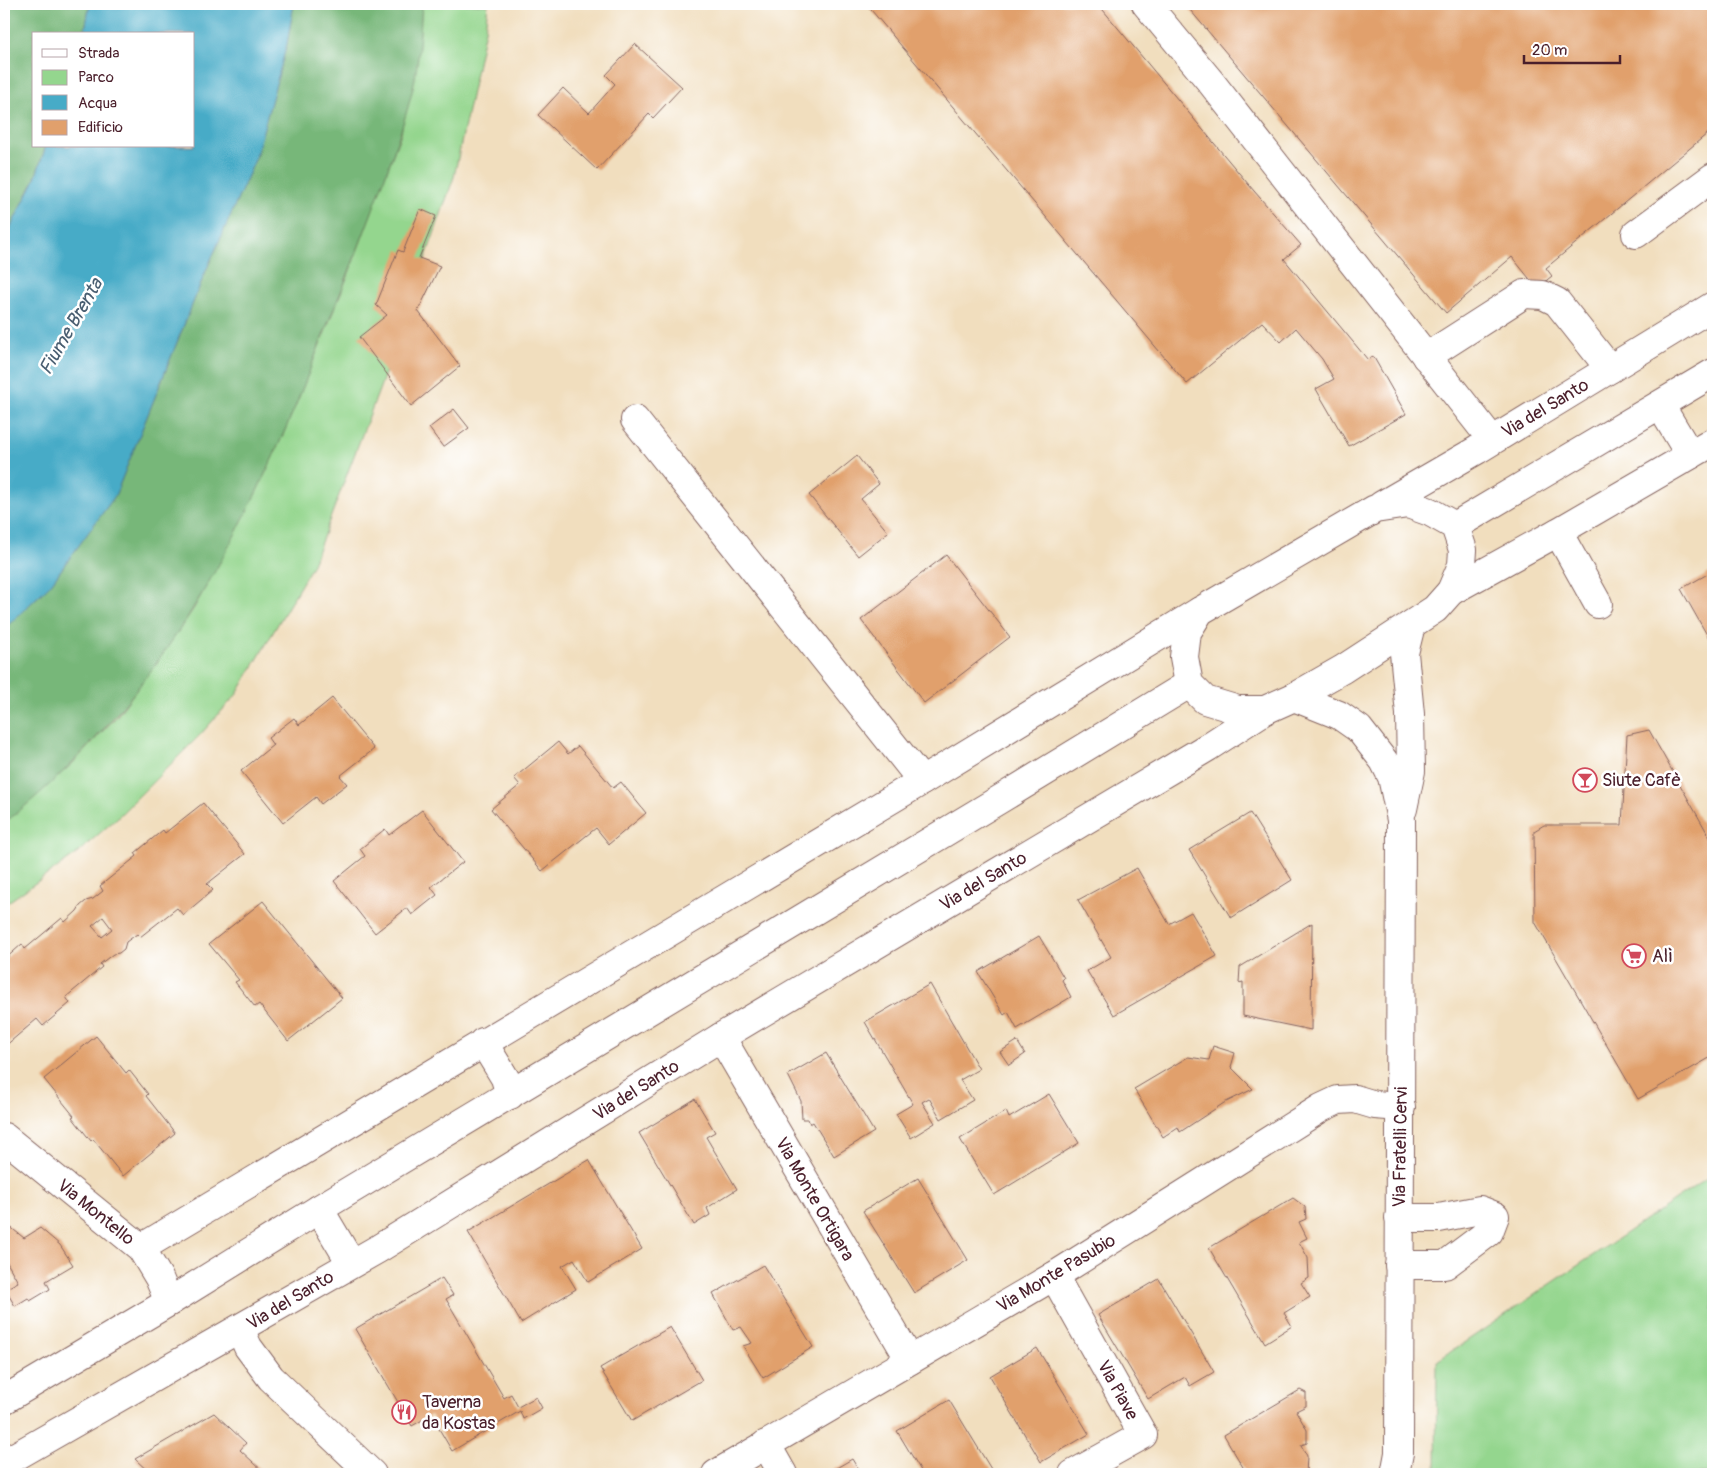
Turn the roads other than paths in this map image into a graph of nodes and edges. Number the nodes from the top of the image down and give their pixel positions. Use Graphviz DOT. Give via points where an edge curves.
graph roads {
  1 [pos="1146,4"];
  2 [pos="1713,176"];
  3 [pos="1636,234"];
  4 [pos="1713,306"];
  5 [pos="1426,357"];
  6 [pos="1610,369"];
  7 [pos="1713,373"];
  8 [pos="1660,405"];
  9 [pos="635,420"];
  10 [pos="1492,440"];
  11 [pos="1702,448"];
  12 [pos="1375,509"];
  13 [pos="1455,526"];
  14 [pos="1558,532"];
  15 [pos="1451,591"];
  16 [pos="1598,604"];
  17 [pos="1200,611"];
  18 [pos="1411,625"];
  19 [pos="1189,684"];
  20 [pos="1294,697"];
  21 [pos="1264,710"];
  22 [pos="922,781"];
  23 [pos="1401,820"];
  24 [pos="721,1038"];
  25 [pos="483,1042"];
  26 [pos="510,1095"];
  27 [pos="1401,1107"];
  28 [pos="4,1137"];
  29 [pos="319,1209"];
  30 [pos="1399,1218"];
  31 [pos="140,1248"];
  32 [pos="351,1263"];
  33 [pos="1399,1265"];
  34 [pos="1054,1276"];
  35 [pos="170,1302"];
  36 [pos="240,1329"];
  37 [pos="910,1360"];
  38 [pos="4,1400"];
  39 [pos="766,1444"];
  40 [pos="4,1463"];
  41 [pos="372,1474"];
  42 [pos="716,1474"];
  43 [pos="783,1474"];
  44 [pos="1073,1474"];
  45 [pos="1395,1474"];
  1 -- 5 [label="street"];
  2 -- 3 [label="street"];
  4 -- 6 [label="street, Via del Santo"];
  5 -- 6 [label="street" via="1524,294 1543,295 1557,302"];
  5 -- 10 [label="street"];
  6 -- 10 [label="street, Via del Santo"];
  7 -- 8 [label="street"];
  8 -- 11 [label="street"];
  8 -- 13 [label="street"];
  9 -- 22 [label="street"];
  10 -- 12 [label="street, Via del Santo"];
  11 -- 14 [label="street, Via del Santo"];
  12 -- 13 [label="street, Via del Santo" via="1408,504"];
  12 -- 17 [label="street, Via del Santo"];
  13 -- 15 [label="street, Via del Santo" via="1463,550 1462,566"];
  14 -- 15 [label="street, Via del Santo"];
  14 -- 16 [label="street"];
  15 -- 18 [label="street, Via del Santo" via="1435,609"];
  17 -- 19 [label="street, Via del Santo" via="1187,632 1184,657"];
  17 -- 22 [label="street, Via del Santo"];
  18 -- 20 [label="street, Via del Santo"];
  18 -- 23 [label="street, Via Fratelli Cervi" via="1404,653 1411,771"];
  19 -- 21 [label="street, Via del Santo" via="1205,700 1238,710"];
  19 -- 26 [label="street"];
  20 -- 21 [label="street, Via del Santo"];
  20 -- 23 [label="street, Via Fratelli Cervi" via="1339,715 1359,729 1392,777"];
  21 -- 24 [label="street, Via del Santo"];
  22 -- 25 [label="street, Via del Santo"];
  23 -- 27 [label="street, Via Fratelli Cervi"];
  24 -- 32 [label="street, Via del Santo"];
  24 -- 37 [label="street, Via Monte Ortigara"];
  25 -- 26 [label="street" via="505,1078"];
  25 -- 31 [label="street, Via del Santo"];
  26 -- 29 [label="street"];
  27 -- 30 [label="street, Via Fratelli Cervi"];
  27 -- 34 [label="street, Via Monte Pasubio" via="1355,1099 1338,1100 1321,1108"];
  28 -- 31 [label="street, Via Montello"];
  29 -- 32 [label="street"];
  29 -- 35 [label="street"];
  30 -- 33 [label="street, Via Fratelli Cervi"];
  30 -- 33 [label="street" via="1439,1218 1480,1210 1495,1216 1490,1232 1444,1265"];
  31 -- 35 [label="street, Via Montello"];
  32 -- 36 [label="street, Via del Santo"];
  33 -- 45 [label="street, Via Fratelli Cervi" via="1399,1453"];
  34 -- 37 [label="street, Via Monte Pasubio"];
  34 -- 44 [label="street, Via Piave" via="1143,1434"];
  35 -- 38 [label="street"];
  36 -- 40 [label="street, Via del Santo"];
  36 -- 41 [label="street" via="248,1348 271,1378"];
  37 -- 39 [label="street, Via Monte Pasubio"];
  39 -- 42 [label="street, Via Monte Pasubio"];
  39 -- 43 [label="street"];
}
